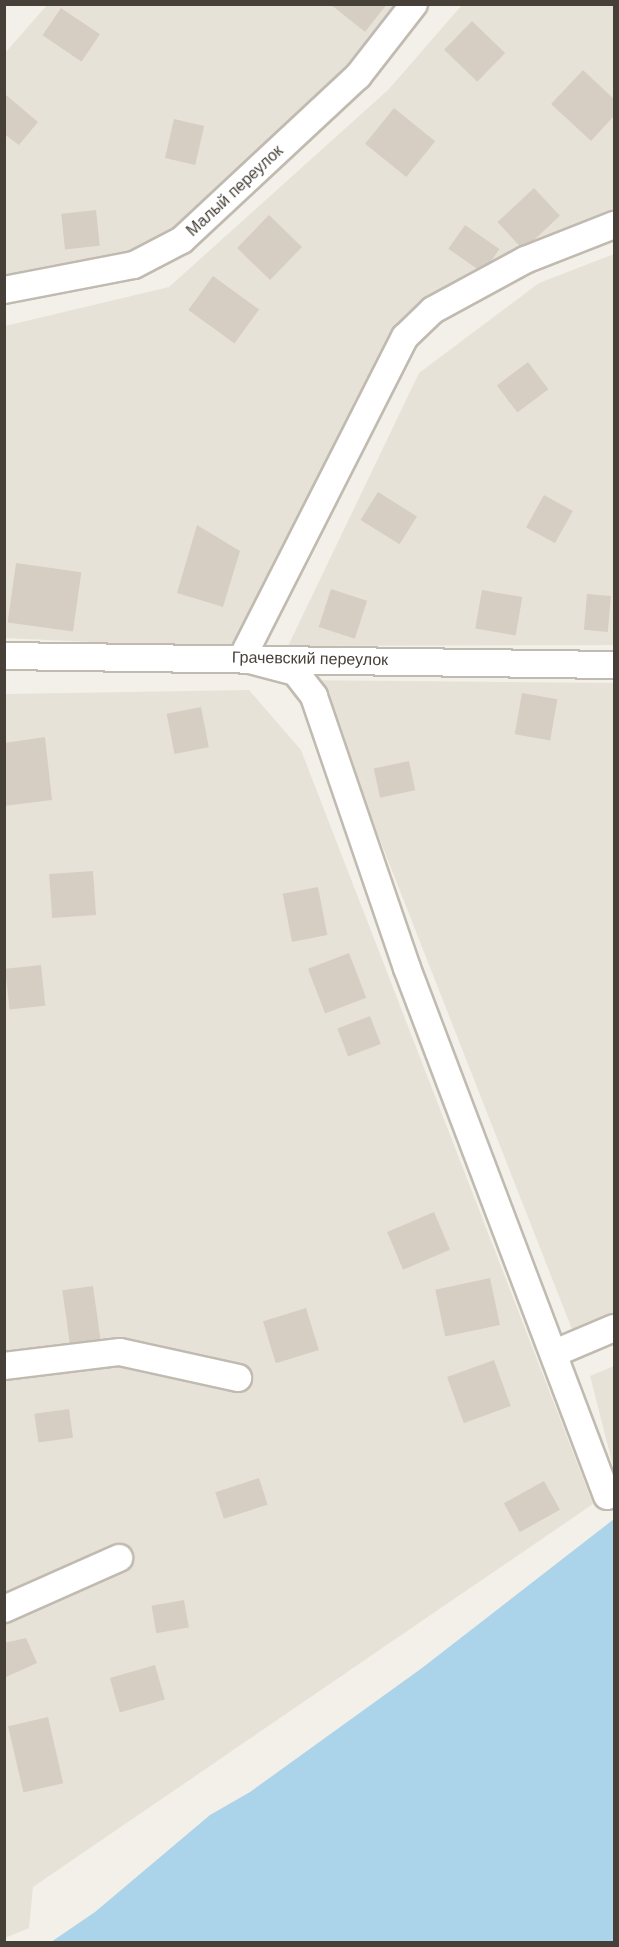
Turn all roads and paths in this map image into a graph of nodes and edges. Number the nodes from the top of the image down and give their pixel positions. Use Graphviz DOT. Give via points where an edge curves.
graph roads {
  1 [pos="414,4"];
  2 [pos="615,225"];
  3 [pos="4,290"];
  4 [pos="4,656"];
  5 [pos="242,658"];
  6 [pos="615,665"];
  7 [pos="615,1328"];
  8 [pos="555,1353"];
  9 [pos="4,1365"];
  10 [pos="238,1378"];
  11 [pos="607,1496"];
  12 [pos="119,1558"];
  13 [pos="4,1609"];
  1 -- 3 [label="street, Малый переулок" via="358,76 182,240 134,265"];
  2 -- 5 [label="street" via="525,260 433,310 405,337"];
  4 -- 5 [label="street, Грачевский переулок"];
  5 -- 6 [label="street, Грачевский переулок"];
  5 -- 8 [label="street" via="295,672 314,696 407,968"];
  7 -- 8 [label="street"];
  8 -- 11 [label="street"];
  9 -- 10 [label="street" via="120,1352"];
  12 -- 13 [label="street"];
}
